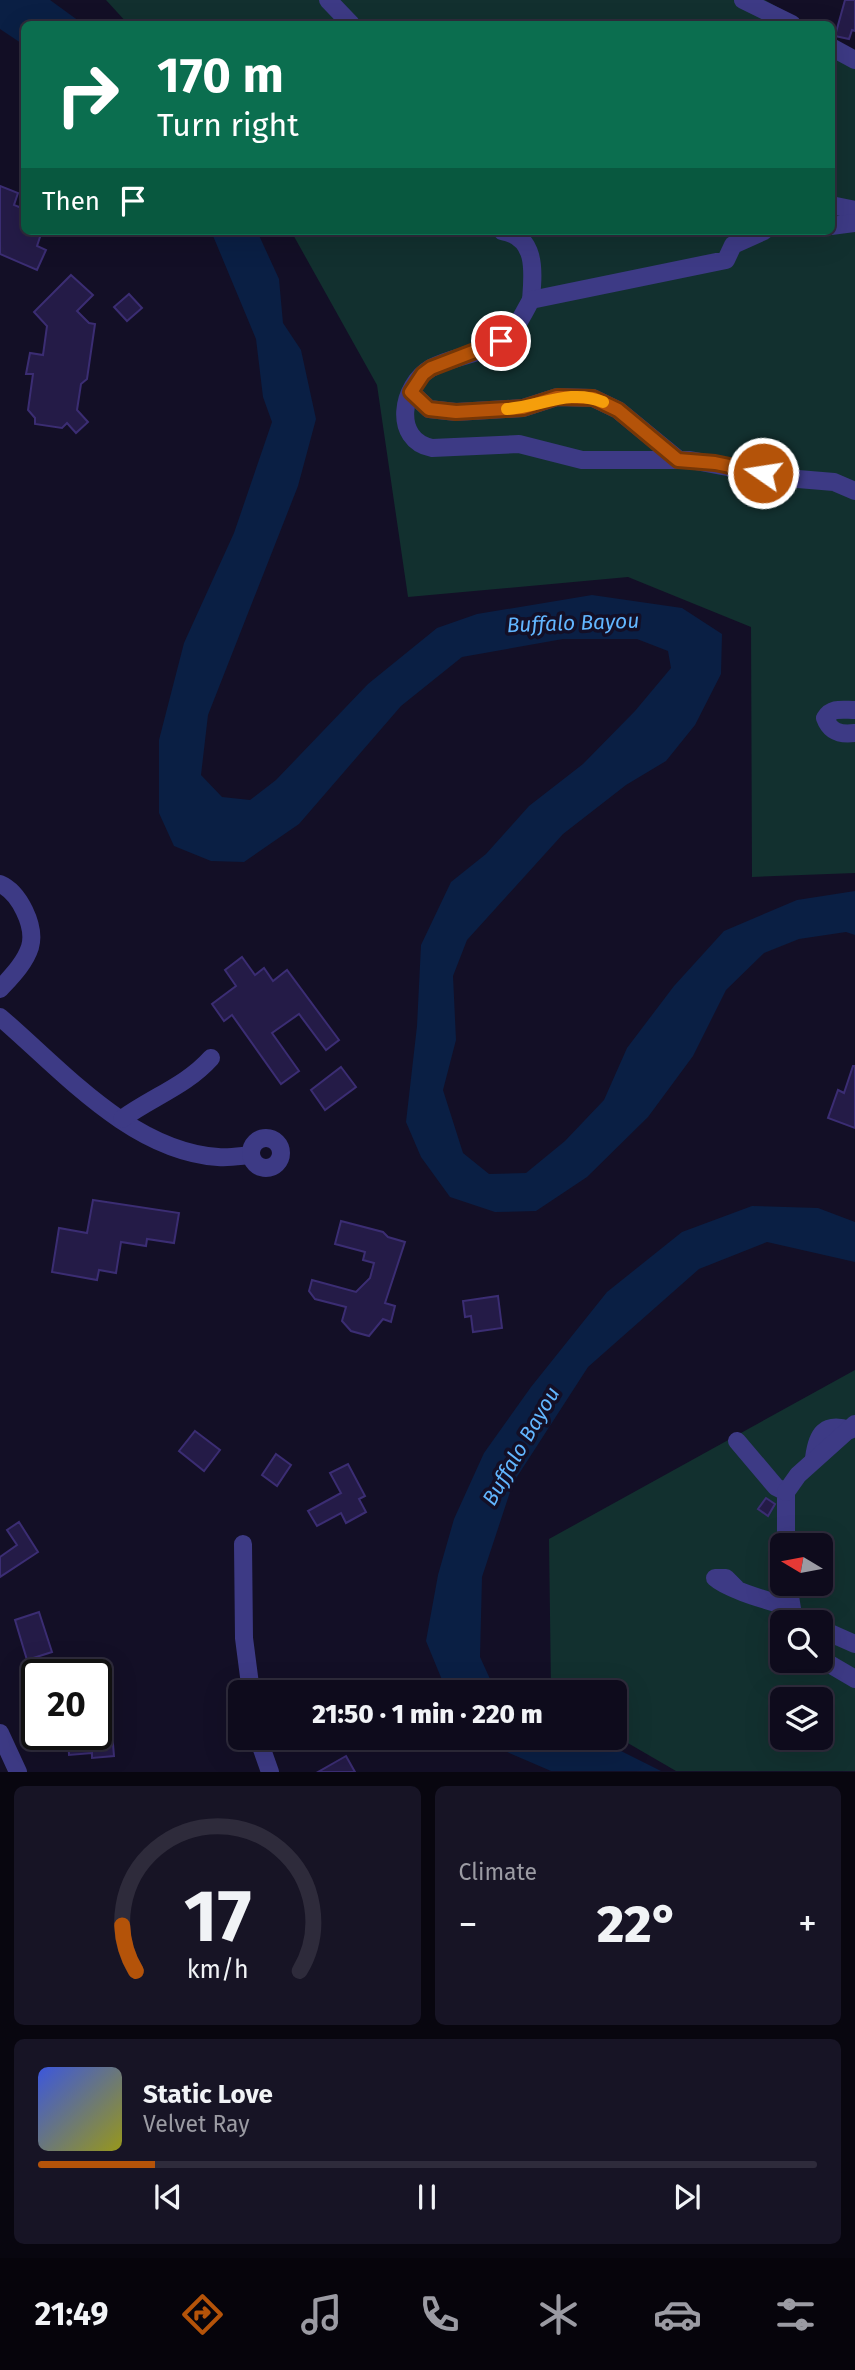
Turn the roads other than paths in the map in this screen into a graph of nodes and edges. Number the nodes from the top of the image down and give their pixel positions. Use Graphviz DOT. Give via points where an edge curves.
graph roads {
  1 [pos="328,0"];
  2 [pos="743,0"];
  3 [pos="348,21"];
  4 [pos="786,21"];
  5 [pos="835,49"];
  6 [pos="855,60"];
  7 [pos="835,206"];
  8 [pos="855,210"];
  9 [pos="855,223"];
  10 [pos="835,226"];
  11 [pos="515,235"];
  12 [pos="755,235"];
  13 [pos="531,300"];
  14 [pos="411,392"];
  15 [pos="678,460"];
  16 [pos="855,491"];
  17 [pos="855,710"];
  18 [pos="855,733"];
  19 [pos="0,884"];
  20 [pos="0,989"];
  21 [pos="0,1017"];
  22 [pos="211,1058"];
  23 [pos="122,1119"];
  24 [pos="251,1155"];
  25 [pos="853,1427"];
  26 [pos="737,1441"];
  27 [pos="786,1492"];
  28 [pos="786,1533"];
  29 [pos="243,1544"];
  30 [pos="736,1588"];
  31 [pos="779,1610"];
  32 [pos="833,1634"];
  33 [pos="855,1644"];
  34 [pos="833,1666"];
  35 [pos="855,1679"];
  36 [pos="249,1680"];
  37 [pos="0,1733"];
  38 [pos="262,1750"];
  39 [pos="18,1772"];
  40 [pos="270,1772"];
  1 -- 3 [label="street"];
  2 -- 4 [label="street"];
  5 -- 6 [label="street"];
  7 -- 8 [label="street"];
  9 -- 10 [label="street"];
  11 -- 13 [label="street" via="533,262"];
  12 -- 13 [label="street" via="733,245 726,260"];
  13 -- 14 [label="street" via="501,341 431,368"];
  14 -- 15 [label="street" via="429,409 456,412 523,408 557,397 593,398 618,410"];
  14 -- 15 [label="street" via="404,415 409,434 421,446 519,444 582,460"];
  15 -- 16 [label="street" via="834,482"];
  17 -- 18 [label="street" via="838,709 825,718 833,730"];
  19 -- 20 [label="street" via="19,901 31,934 30,947"];
  21 -- 23 [label="street"];
  22 -- 23 [label="street" via="177,1087"];
  23 -- 24 [label="street" via="179,1149 218,1157"];
  25 -- 27 [label="street" via="814,1458"];
  26 -- 27 [label="street" via="776,1487"];
  27 -- 28 [label="street"];
  29 -- 36 [label="street"];
  30 -- 31 [label="street"];
  32 -- 33 [label="street"];
  34 -- 35 [label="street"];
  37 -- 39 [label="street"];
  38 -- 40 [label="street"];
}
